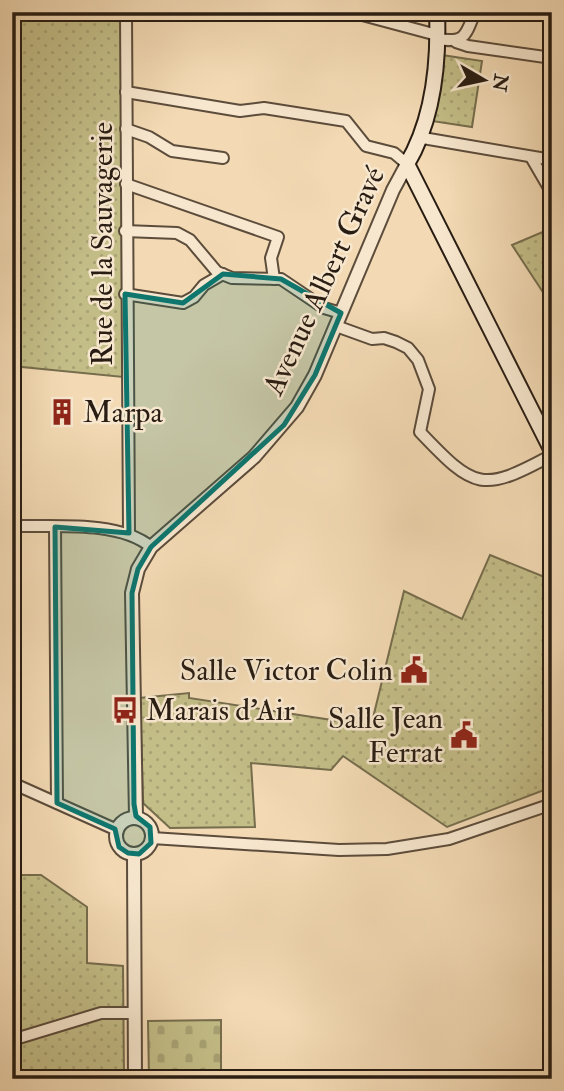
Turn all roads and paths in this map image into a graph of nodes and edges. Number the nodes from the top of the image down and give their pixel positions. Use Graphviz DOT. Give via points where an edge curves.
graph roads {
  1 [pos="126,12"];
  2 [pos="351,12"];
  3 [pos="437,12"];
  4 [pos="475,12"];
  5 [pos="437,37"];
  6 [pos="456,42"];
  7 [pos="552,58"];
  8 [pos="126,92"];
  9 [pos="126,129"];
  10 [pos="422,138"];
  11 [pos="531,157"];
  12 [pos="223,158"];
  13 [pos="552,160"];
  14 [pos="407,164"];
  15 [pos="126,184"];
  16 [pos="552,186"];
  17 [pos="125,231"];
  18 [pos="223,274"];
  19 [pos="274,279"];
  20 [pos="125,294"];
  21 [pos="341,313"];
  22 [pos="336,326"];
  23 [pos="552,453"];
  24 [pos="12,527"];
  25 [pos="55,527"];
  26 [pos="129,533"];
  27 [pos="151,547"];
  28 [pos="12,783"];
  29 [pos="57,803"];
  30 [pos="552,804"];
  31 [pos="136,818"];
  32 [pos="117,830"];
  33 [pos="152,838"];
  34 [pos="134,855"];
  35 [pos="135,1013"];
  36 [pos="12,1040"];
  37 [pos="135,1079"];
  1 -- 8 [label="street, Rue de la Sauvagerie"];
  2 -- 5 [label="street"];
  3 -- 5 [label="main road"];
  4 -- 6 [label="street"];
  5 -- 6 [label="street"];
  5 -- 10 [label="main road"];
  6 -- 7 [label="street"];
  8 -- 9 [label="street, Rue de la Sauvagerie"];
  8 -- 14 [label="street" via="240,111 264,108 346,121 366,146 394,153"];
  9 -- 12 [label="street" via="172,150"];
  9 -- 15 [label="street, Rue de la Sauvagerie"];
  10 -- 11 [label="street"];
  10 -- 14 [label="main road"];
  11 -- 13 [label="street"];
  11 -- 16 [label="street" via="549,188"];
  14 -- 21 [label="street, Avenue Albert Gravé"];
  14 -- 23 [label="main road"];
  15 -- 17 [label="street, Rue de la Sauvagerie"];
  15 -- 19 [label="street" via="278,237 271,258"];
  17 -- 18 [label="street" via="177,233"];
  17 -- 20 [label="street, Rue de la Sauvagerie"];
  18 -- 19 [label="street"];
  18 -- 20 [label="street" via="183,303"];
  19 -- 21 [label="street" via="296,286 324,308"];
  20 -- 26 [label="street, Rue de la Sauvagerie"];
  21 -- 22 [label="street, Avenue Albert Gravé"];
  22 -- 23 [label="street" via="408,348 429,388 420,432 469,476 490,482 503,480"];
  22 -- 27 [label="street, Avenue Albert Gravé" via="315,375 284,425"];
  24 -- 25 [label="street"];
  25 -- 26 [label="street"];
  25 -- 29 [label="street"];
  26 -- 27 [label="street"];
  27 -- 31 [label="street, Avenue Albert Gravé" via="138,569 132,593"];
  28 -- 29 [label="street"];
  29 -- 32 [label="street"];
  30 -- 33 [label="street" via="449,839 387,849"];
  31 -- 32 [label="street" via="124,821"];
  31 -- 33 [label="street" via="146,823"];
  32 -- 34 [label="street" via="119,847"];
  33 -- 34 [label="street" via="148,848"];
  34 -- 35 [label="street"];
  35 -- 36 [label="street" via="101,1013"];
  35 -- 37 [label="street"];
}
